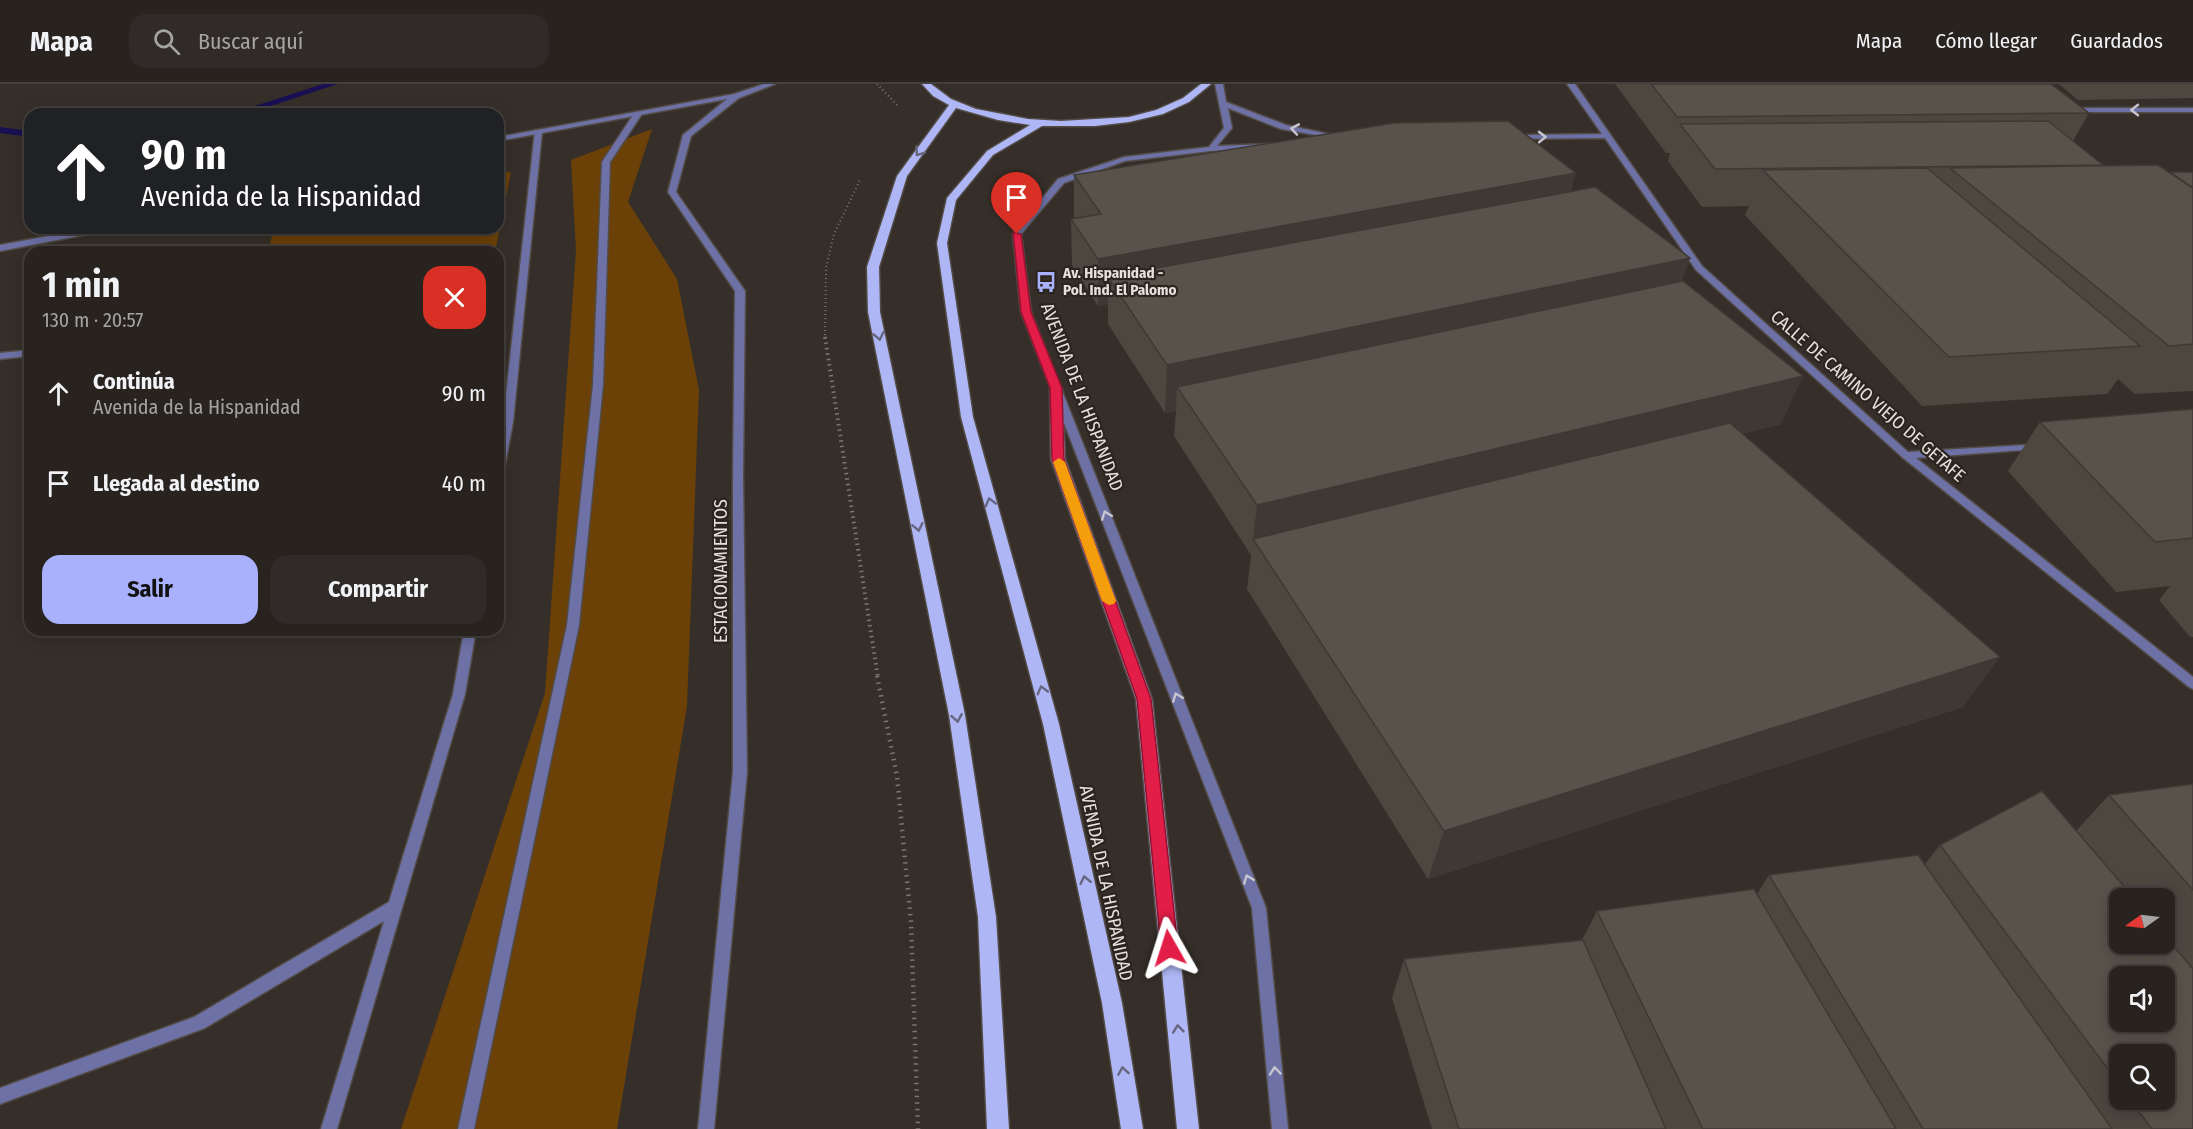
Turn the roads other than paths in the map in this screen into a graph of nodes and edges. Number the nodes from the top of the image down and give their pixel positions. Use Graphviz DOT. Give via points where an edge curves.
graph roads {
  1 [pos="771,84"];
  2 [pos="926,84"];
  3 [pos="1207,84"];
  4 [pos="1219,84"];
  5 [pos="1571,84"];
  6 [pos="736,96"];
  7 [pos="1224,104"];
  8 [pos="954,105"];
  9 [pos="2193,110"];
  10 [pos="2054,111"];
  11 [pos="638,114"];
  12 [pos="1038,124"];
  13 [pos="538,132"];
  14 [pos="1608,136"];
  15 [pos="1507,137"];
  16 [pos="504,139"];
  17 [pos="1322,143"];
  18 [pos="1278,145"];
  19 [pos="1211,149"];
  20 [pos="73,234"];
  21 [pos="0,248"];
  22 [pos="24,353"];
  23 [pos="0,356"];
  24 [pos="1056,388"];
  25 [pos="504,419"];
  26 [pos="508,422"];
  27 [pos="504,444"];
  28 [pos="2046,446"];
  29 [pos="1906,455"];
  30 [pos="469,636"];
  31 [pos="2193,684"];
  32 [pos="394,907"];
  33 [pos="0,1096"];
  34 [pos="329,1129"];
  35 [pos="466,1129"];
  36 [pos="706,1129"];
  37 [pos="998,1129"];
  38 [pos="1132,1129"];
  39 [pos="1188,1129"];
  40 [pos="1280,1129"];
  1 -- 6 [label="street, ESTACIONAMIENTOS"];
  2 -- 8 [label="main road"];
  3 -- 12 [label="main road" via="1186,100 1156,112 1100,123"];
  4 -- 7 [label="street"];
  5 -- 14 [label="street, CALLE DE CAMINO VIEJO DE GETAFE"];
  6 -- 11 [label="street"];
  6 -- 36 [label="street, ESTACIONAMIENTOS" via="687,135 672,192 740,291 740,772"];
  17 -- 7 [label="street, one-way" via="1352,140 1284,127"];
  7 -- 19 [label="street" via="1228,128"];
  8 -- 12 [label="main road" via="992,117"];
  8 -- 37 [label="main road, one-way" via="902,176 873,267 874,312 957,716 987,917"];
  9 -- 10 [label="street, one-way"];
  11 -- 13 [label="street"];
  11 -- 35 [label="street" via="606,162 598,385 573,625"];
  38 -- 12 [label="main road, AVENIDA DE LA HISPANIDAD, one-way" via="1112,1003 1051,724 967,417 942,243 951,200 990,153"];
  13 -- 16 [label="street"];
  13 -- 26 [label="street"];
  15 -- 14 [label="street, one-way"];
  14 -- 29 [label="street, CALLE DE CAMINO VIEJO DE GETAFE" via="1699,268"];
  18 -- 19 [label="street, AVENIDA DE LA HISPANIDAD"];
  19 -- 24 [label="street, AVENIDA DE LA HISPANIDAD" via="1124,159 1061,181 1017,234 1026,312"];
  20 -- 21 [label="street"];
  22 -- 23 [label="street"];
  39 -- 24 [label="main road, one-way" via="1144,699 1058,459"];
  40 -- 24 [label="street, AVENIDA DE LA HISPANIDAD, one-way" via="1259,908"];
  25 -- 26 [label="street"];
  26 -- 27 [label="street"];
  28 -- 29 [label="street"];
  29 -- 31 [label="street, CALLE DE CAMINO VIEJO DE GETAFE"];
  30 -- 32 [label="street" via="459,694"];
  32 -- 33 [label="street" via="199,1023"];
  32 -- 34 [label="street"];
}
